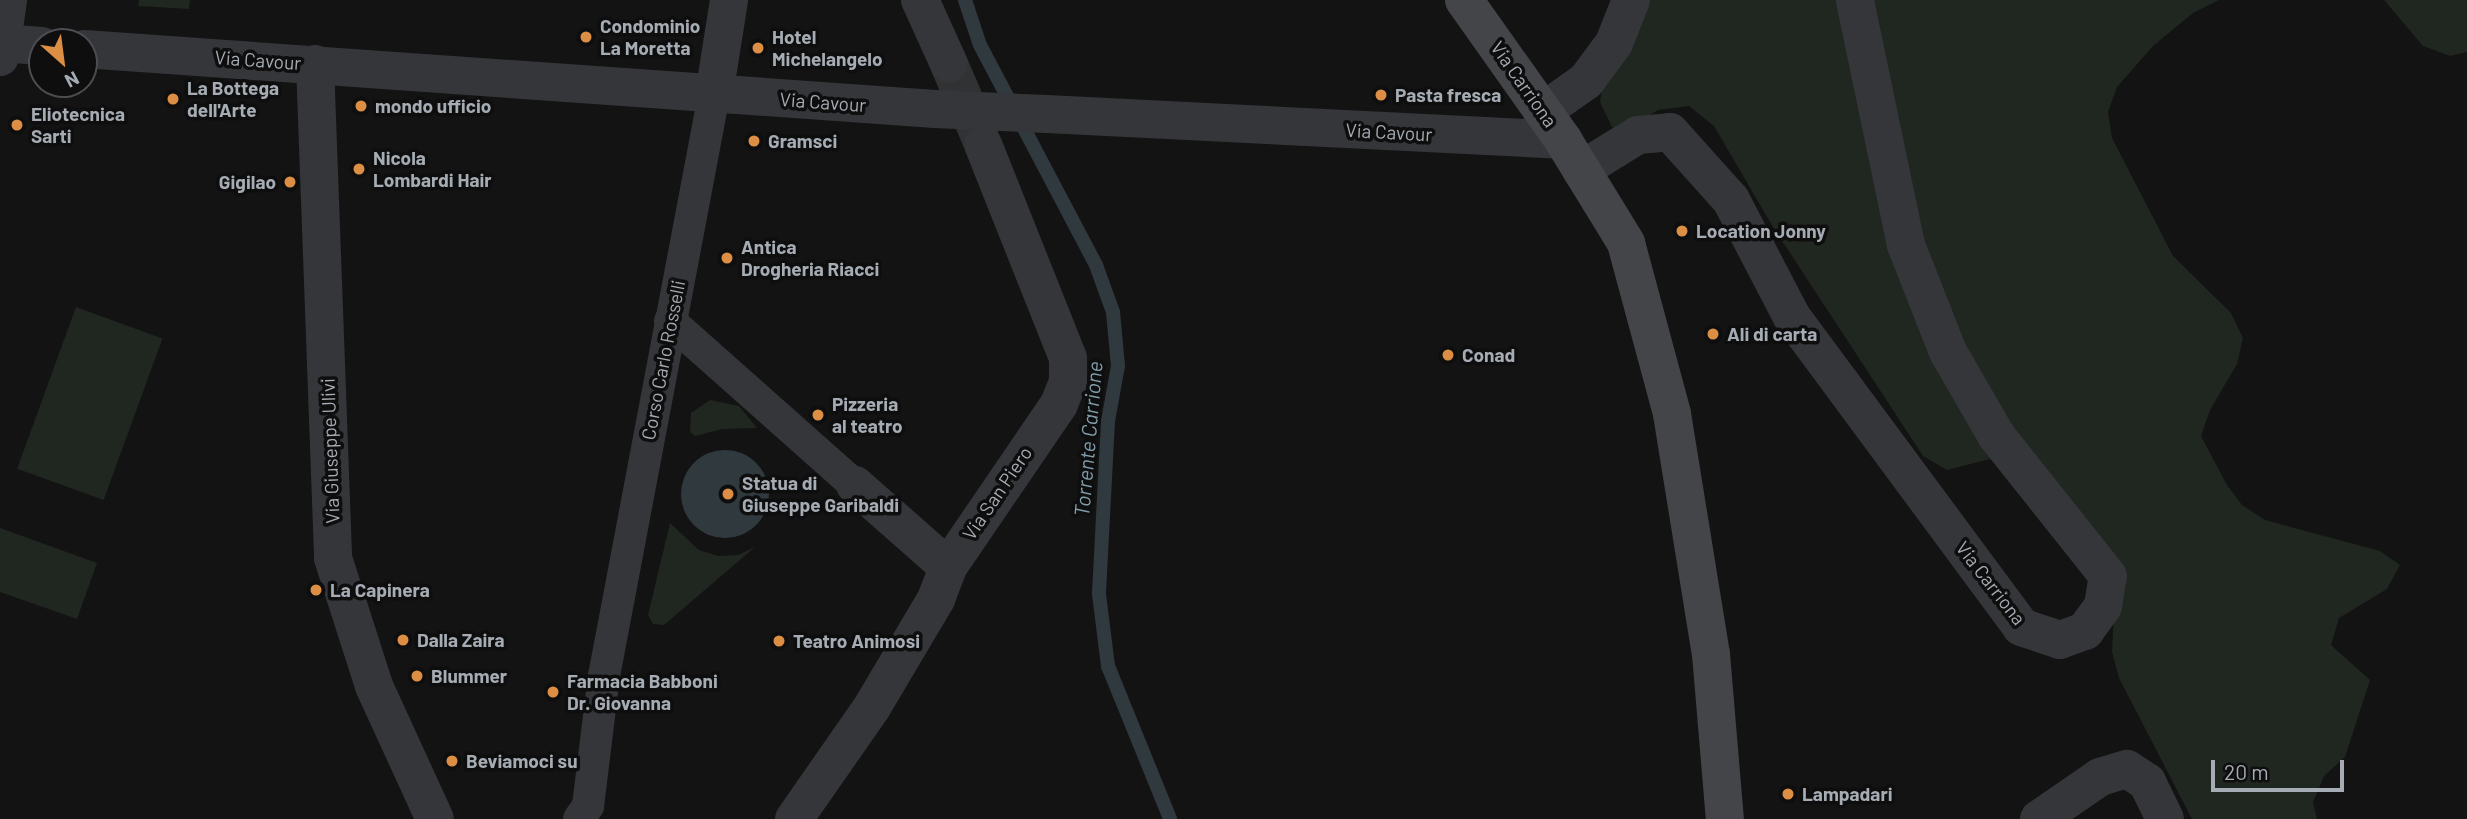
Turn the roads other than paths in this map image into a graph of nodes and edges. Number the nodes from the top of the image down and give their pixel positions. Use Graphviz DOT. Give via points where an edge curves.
graph roads {
  1 [pos="8,0"];
  2 [pos="729,0"];
  3 [pos="920,0"];
  4 [pos="1464,0"];
  5 [pos="1631,0"];
  6 [pos="1855,0"];
  7 [pos="12,47"];
  8 [pos="98,50"];
  9 [pos="315,64"];
  10 [pos="949,64"];
  11 [pos="714,95"];
  12 [pos="1562,141"];
  13 [pos="983,144"];
  14 [pos="670,321"];
  15 [pos="855,485"];
  16 [pos="948,567"];
  17 [pos="435,819"];
  18 [pos="579,819"];
  19 [pos="794,819"];
  20 [pos="1725,819"];
  21 [pos="2039,819"];
  22 [pos="2165,819"];
  1 -- 7 [label="street"];
  2 -- 11 [label="street, Corso Carlo Rosselli"];
  3 -- 10 [label="street"];
  4 -- 12 [label="main road, Via Carriona"];
  5 -- 12 [label="street" via="1614,43 1586,80"];
  6 -- 12 [label="street, Via Carriona" via="1906,245 1948,352 1996,435 2108,576 2103,606 2085,631 2060,640 2021,627 1793,317 1731,200 1670,132"];
  8 -- 9 [label="street, Via Cavour"];
  9 -- 11 [label="street, Via Cavour"];
  9 -- 17 [label="street, Via Giuseppe Ulivi" via="333,558 374,686"];
  11 -- 12 [label="street, Via Cavour, bridge"];
  11 -- 14 [label="street, Corso Carlo Rosselli"];
  12 -- 20 [label="main road, Via Carriona" via="1626,243 1672,414 1711,654"];
  13 -- 16 [label="street, Via San Piero" via="1068,358 1068,382 1059,404"];
  14 -- 15 [label="street"];
  14 -- 18 [label="street, Corso Carlo Rosselli" via="598,721 588,806"];
  15 -- 16 [label="street"];
  16 -- 19 [label="street, Via San Piero" via="936,599 872,707"];
  21 -- 22 [label="street" via="2100,777 2127,769 2147,782"];
}
